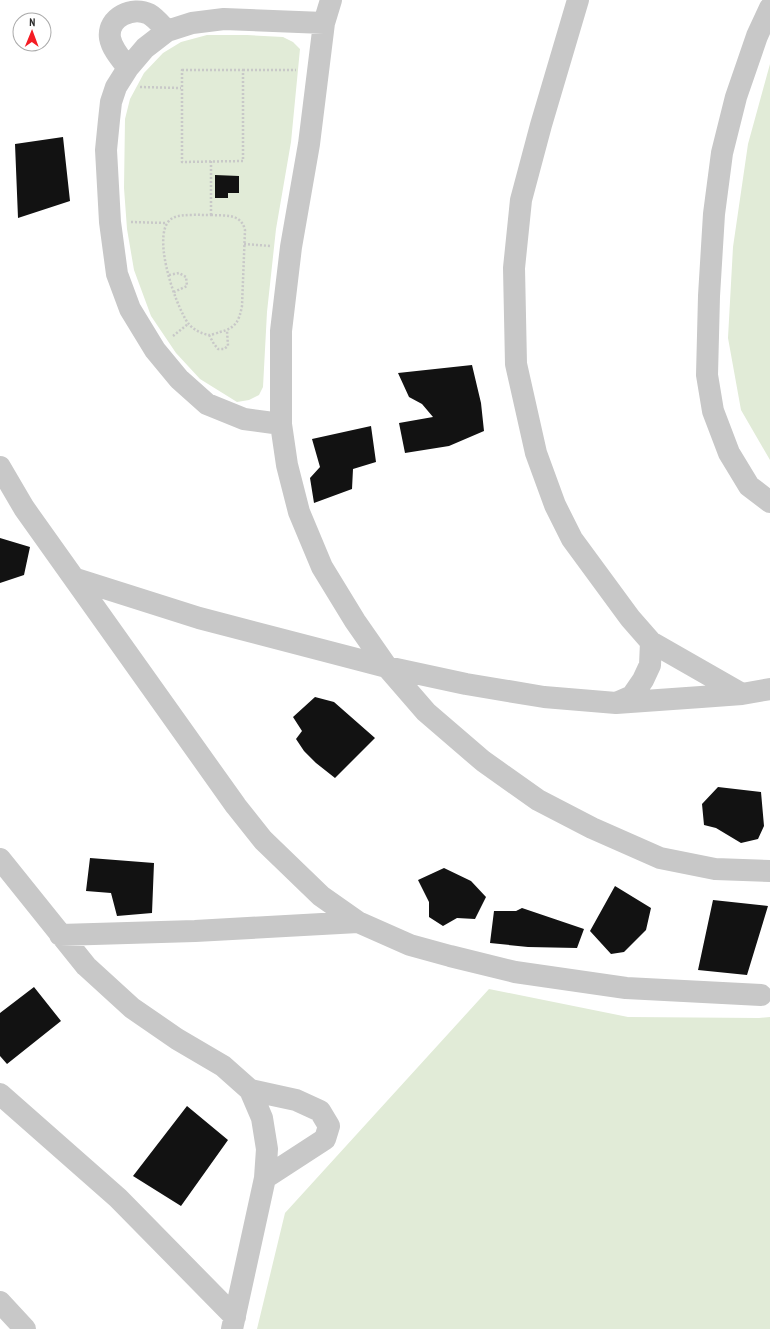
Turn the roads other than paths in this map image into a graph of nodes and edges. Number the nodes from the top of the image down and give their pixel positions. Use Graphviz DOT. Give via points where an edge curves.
graph roads {
  1 [pos="331,0"];
  2 [pos="578,0"];
  3 [pos="770,8"];
  4 [pos="324,23"];
  5 [pos="167,31"];
  6 [pos="128,68"];
  7 [pos="281,424"];
  8 [pos="0,467"];
  9 [pos="770,502"];
  10 [pos="76,579"];
  11 [pos="651,642"];
  12 [pos="387,667"];
  13 [pos="770,689"];
  14 [pos="742,694"];
  15 [pos="616,703"];
  16 [pos="0,859"];
  17 [pos="770,872"];
  18 [pos="358,922"];
  19 [pos="60,935"];
  20 [pos="761,995"];
  21 [pos="250,1090"];
  22 [pos="0,1094"];
  23 [pos="265,1178"];
  24 [pos="0,1302"];
  25 [pos="234,1323"];
  26 [pos="25,1329"];
  1 -- 4 [label="street"];
  2 -- 11 [label="street" via="521,200 514,268 516,364 536,453 554,505 572,539 630,618"];
  3 -- 9 [label="street" via="757,36 736,97 722,153 714,214 707,375 713,411 729,453 749,486"];
  4 -- 5 [label="street" via="224,19 192,23"];
  4 -- 7 [label="street" via="281,331"];
  5 -- 6 [label="street" via="145,48"];
  5 -- 6 [label="street" via="150,15 139,11 126,13 117,18 111,28 110,38 114,49"];
  6 -- 7 [label="street" via="116,87 111,102 106,150 110,222 117,274 130,309 155,350 179,379 207,404 244,419"];
  7 -- 12 [label="street" via="287,465 299,512 322,567"];
  8 -- 10 [label="street" via="24,508"];
  10 -- 12 [label="street" via="199,618"];
  10 -- 18 [label="street" via="236,806 263,840 321,896"];
  11 -- 14 [label="street"];
  11 -- 15 [label="street" via="650,665 643,680 632,696"];
  12 -- 15 [label="street" via="544,697"];
  12 -- 17 [label="street" via="426,712 483,761 538,800 592,828 660,858 715,869"];
  13 -- 14 [label="street"];
  14 -- 15 [label="street"];
  16 -- 19 [label="street"];
  18 -- 19 [label="street"];
  18 -- 20 [label="street" via="410,945 515,972 626,988"];
  19 -- 21 [label="street" via="86,966 132,1008 177,1040 223,1066"];
  21 -- 23 [label="street" via="262,1118 267,1149"];
  21 -- 23 [label="street" via="296,1100 320,1112 329,1126 325,1139"];
  22 -- 25 [label="street" via="118,1198"];
  23 -- 25 [label="street"];
  24 -- 26 [label="street"];
}
